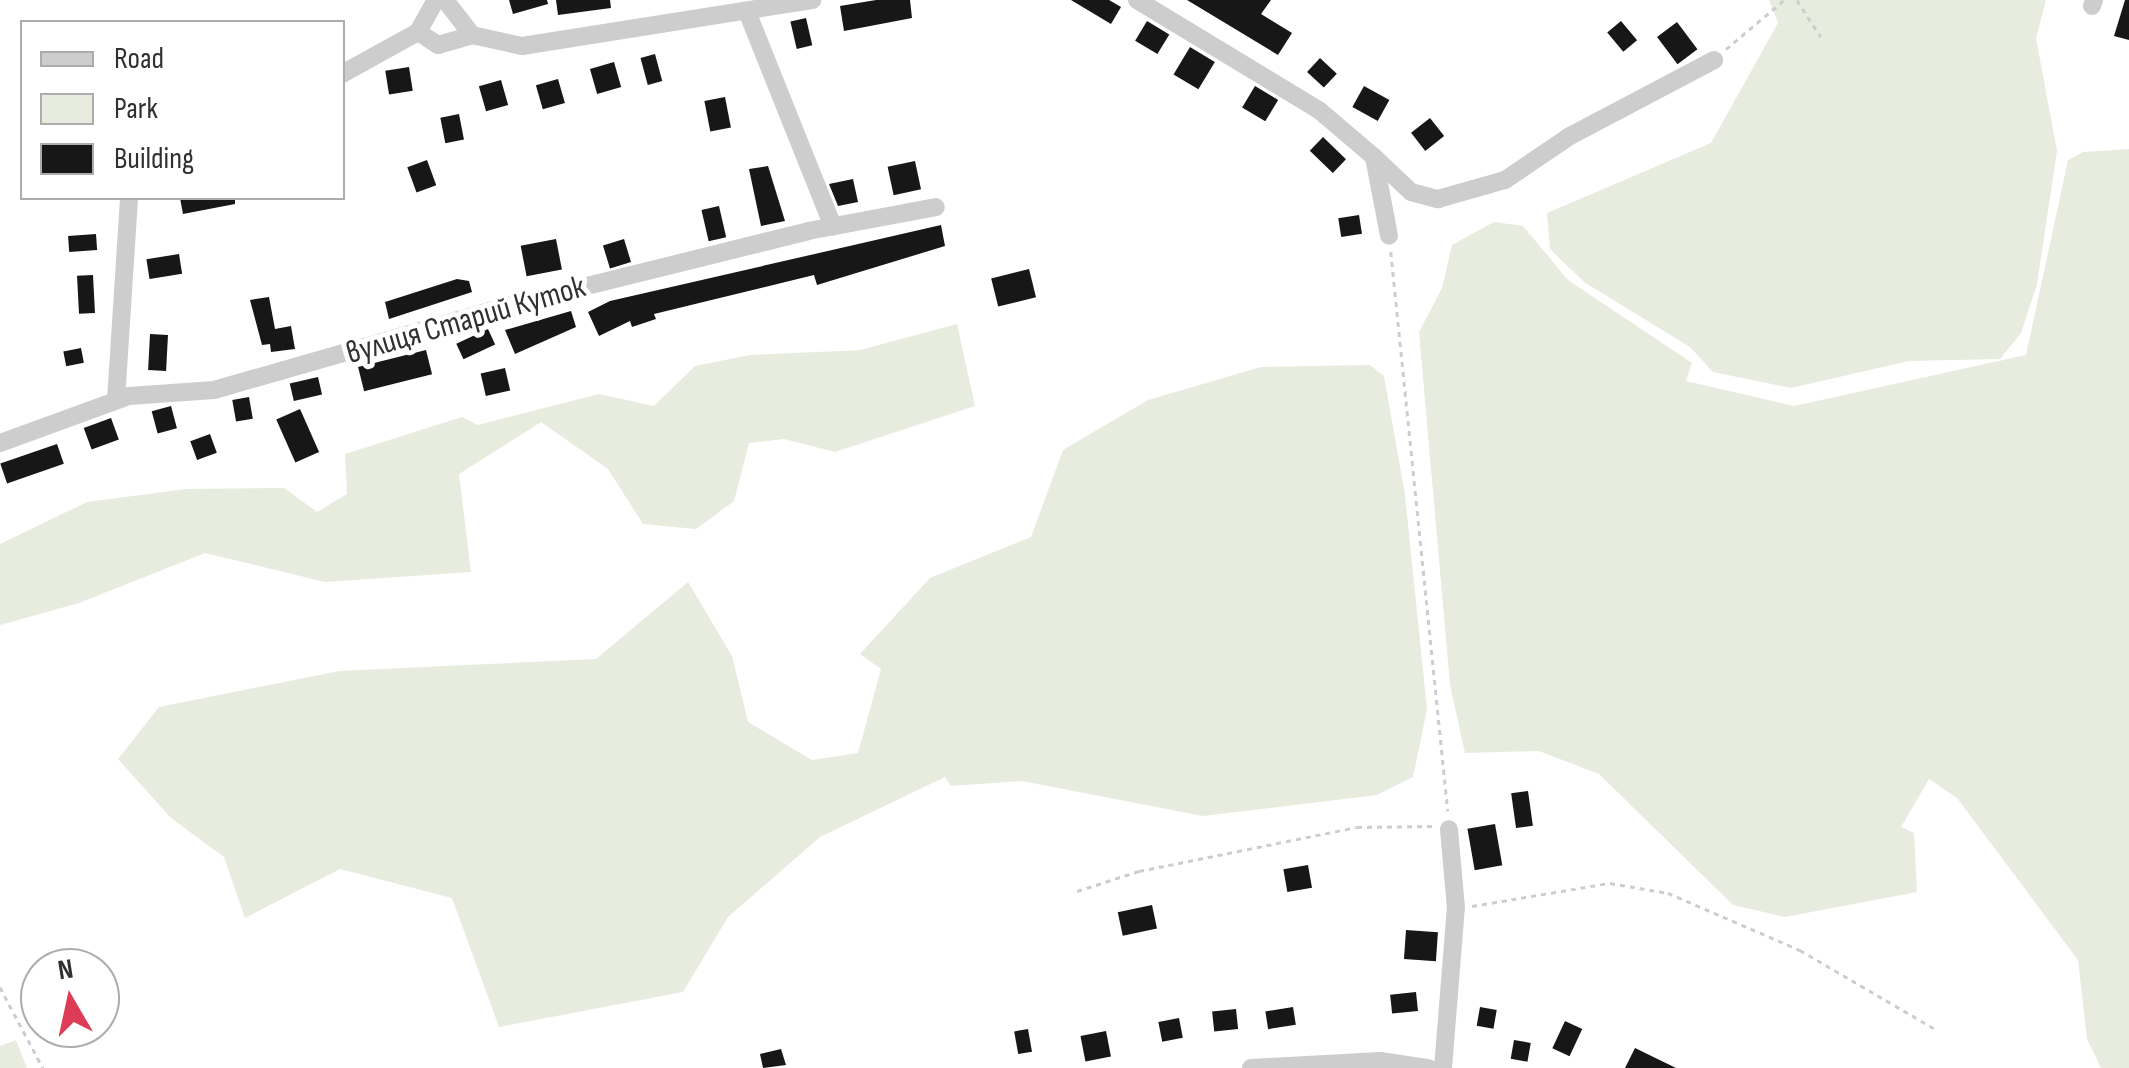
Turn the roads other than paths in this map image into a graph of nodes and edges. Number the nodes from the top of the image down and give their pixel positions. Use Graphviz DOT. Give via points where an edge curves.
graph roads {
  1 [pos="436,0"];
  2 [pos="446,0"];
  3 [pos="812,0"];
  4 [pos="1136,0"];
  5 [pos="748,14"];
  6 [pos="418,32"];
  7 [pos="472,35"];
  8 [pos="1714,60"];
  9 [pos="345,72"];
  10 [pos="1374,157"];
  11 [pos="129,200"];
  12 [pos="936,208"];
  13 [pos="833,227"];
  14 [pos="1389,236"];
  15 [pos="116,400"];
  16 [pos="0,443"];
  17 [pos="1450,828"];
  18 [pos="1380,1064"];
  19 [pos="1251,1068"];
  20 [pos="1428,1068"];
  21 [pos="1442,1068"];
  1 -- 6 [label="street"];
  2 -- 7 [label="street"];
  3 -- 5 [label="street"];
  4 -- 10 [label="street" via="1320,111"];
  5 -- 7 [label="street" via="522,46"];
  5 -- 13 [label="street"];
  6 -- 7 [label="street" via="438,45"];
  6 -- 9 [label="street"];
  8 -- 10 [label="street" via="1570,136 1505,180 1438,199 1411,192"];
  10 -- 14 [label="street"];
  11 -- 15 [label="street"];
  12 -- 13 [label="street, вулиця Старий Куток"];
  13 -- 15 [label="street, вулиця Старий Куток" via="510,305 214,390"];
  15 -- 16 [label="street, вулиця Старий Куток"];
  17 -- 21 [label="street" via="1456,908"];
  18 -- 19 [label="street"];
  18 -- 20 [label="street"];
}
